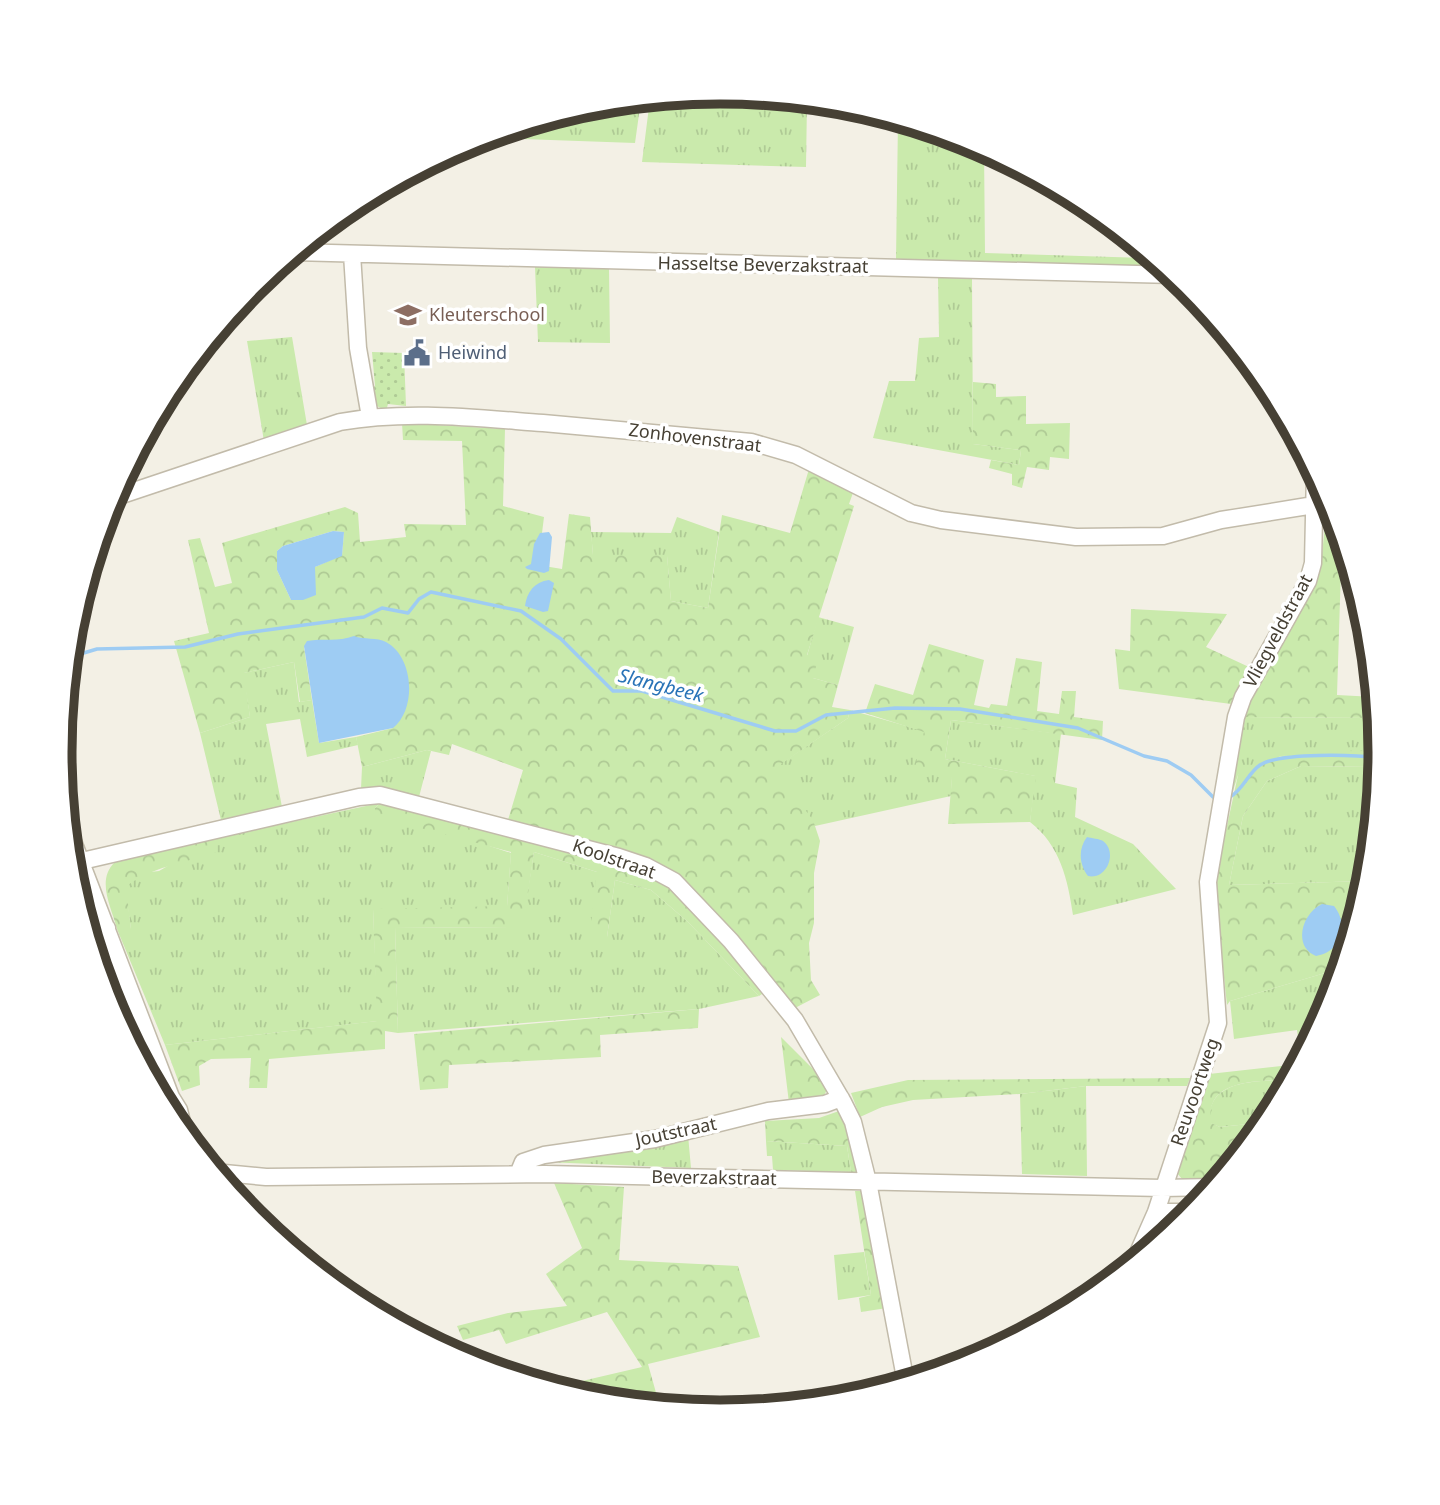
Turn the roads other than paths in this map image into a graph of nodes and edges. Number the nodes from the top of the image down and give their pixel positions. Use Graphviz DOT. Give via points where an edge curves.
graph roads {
  1 [pos="307,253"];
  2 [pos="352,254"];
  3 [pos="1157,275"];
  4 [pos="370,417"];
  5 [pos="126,494"];
  6 [pos="1314,494"];
  7 [pos="1314,505"];
  8 [pos="1223,789"];
  9 [pos="80,857"];
  10 [pos="82,861"];
  11 [pos="107,928"];
  12 [pos="97,931"];
  13 [pos="171,1096"];
  14 [pos="841,1098"];
  15 [pos="227,1173"];
  16 [pos="518,1174"];
  17 [pos="868,1182"];
  18 [pos="1200,1187"];
  19 [pos="1162,1188"];
  20 [pos="1156,1212"];
  21 [pos="1177,1212"];
  22 [pos="1142,1245"];
  23 [pos="904,1374"];
  1 -- 2 [label="street, Hasseltse Beverzakstraat"];
  2 -- 3 [label="street, Hasseltse Beverzakstraat"];
  2 -- 4 [label="street" via="358,348"];
  4 -- 5 [label="street, Zonhovenstraat" via="340,422"];
  4 -- 7 [label="street, Zonhovenstraat" via="470,417 751,442 796,455 911,513 1076,537 1163,536 1221,520"];
  6 -- 7 [label="street, Vliegveldstraat"];
  7 -- 8 [label="street, Vliegveldstraat" via="1314,562 1308,581 1243,697 1232,731"];
  8 -- 19 [label="street, Reuvoortweg" via="1207,904 1218,1023"];
  9 -- 10 [label="street"];
  10 -- 11 [label="street"];
  10 -- 14 [label="street, Koolstraat" via="380,795 619,857 674,881 731,941 794,1020"];
  11 -- 12 [label="street"];
  11 -- 13 [label="street"];
  14 -- 16 [label="street, Joutstraat" via="656,1139 544,1155 523,1163"];
  14 -- 17 [label="street, Koolstraat" via="853,1122"];
  15 -- 16 [label="street, Beverzakstraat" via="265,1177"];
  16 -- 17 [label="street, Beverzakstraat"];
  17 -- 19 [label="street, Beverzakstraat"];
  17 -- 23 [label="street, Koolstraat"];
  18 -- 19 [label="street, Beverzakstraat"];
  19 -- 20 [label="street, Reuvoortweg"];
  20 -- 21 [label="street"];
  20 -- 22 [label="street, Reuvoortweg"];
}
